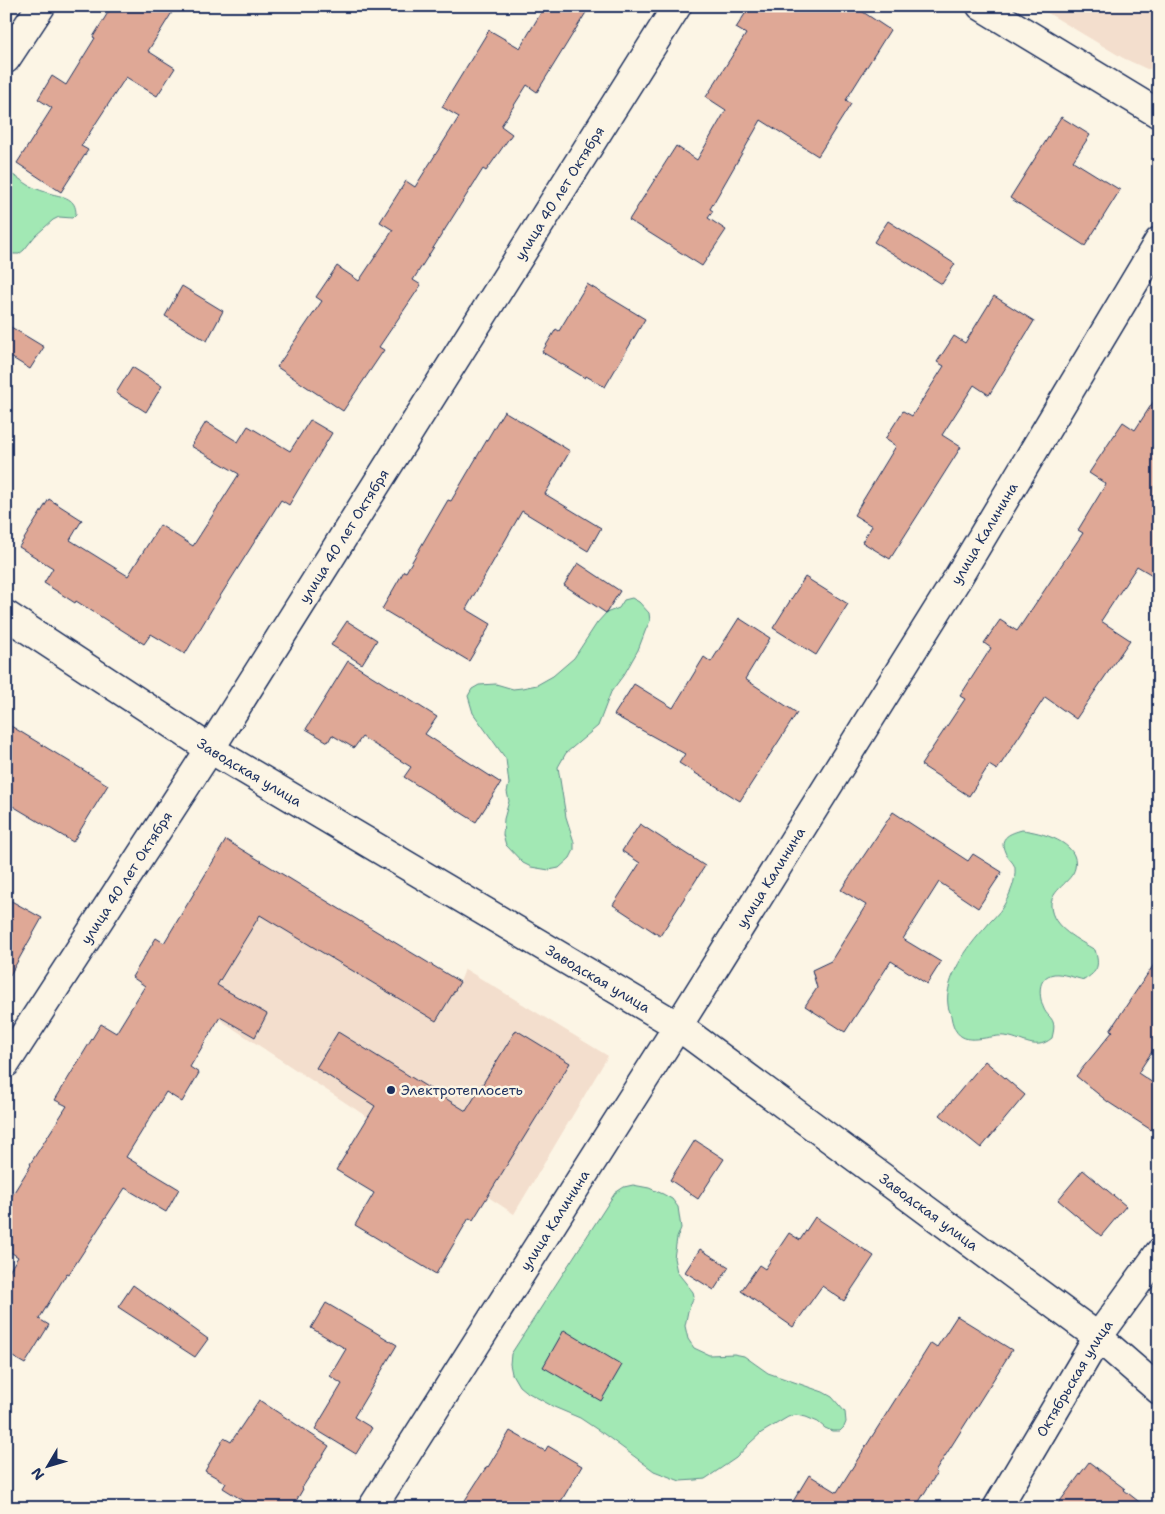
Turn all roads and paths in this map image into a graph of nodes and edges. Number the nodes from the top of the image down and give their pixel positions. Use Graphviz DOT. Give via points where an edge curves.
graph roads {
  1 [pos="40,6"];
  2 [pos="677,6"];
  3 [pos="981,6"];
  4 [pos="6,59"];
  5 [pos="1159,114"];
  6 [pos="1159,240"];
  7 [pos="6,615"];
  8 [pos="210,749"];
  9 [pos="678,1026"];
  10 [pos="6,1063"];
  11 [pos="1159,1253"];
  12 [pos="1098,1338"];
  13 [pos="1159,1390"];
  14 [pos="372,1508"];
  15 [pos="997,1508"];
  1 -- 4 [label="street"];
  2 -- 8 [label="street, улица 40 лет Октября"];
  3 -- 5 [label="street"];
  6 -- 9 [label="street, улица Калинина" via="957,579"];
  7 -- 8 [label="street, Заводская улица"];
  8 -- 9 [label="street, Заводская улица"];
  8 -- 10 [label="street, улица 40 лет Октября"];
  9 -- 12 [label="street, Заводская улица"];
  9 -- 14 [label="street, улица Калинина"];
  11 -- 12 [label="street, Октябрьская улица"];
  12 -- 13 [label="street, Заводская улица"];
  12 -- 15 [label="street, Октябрьская улица"];
}
